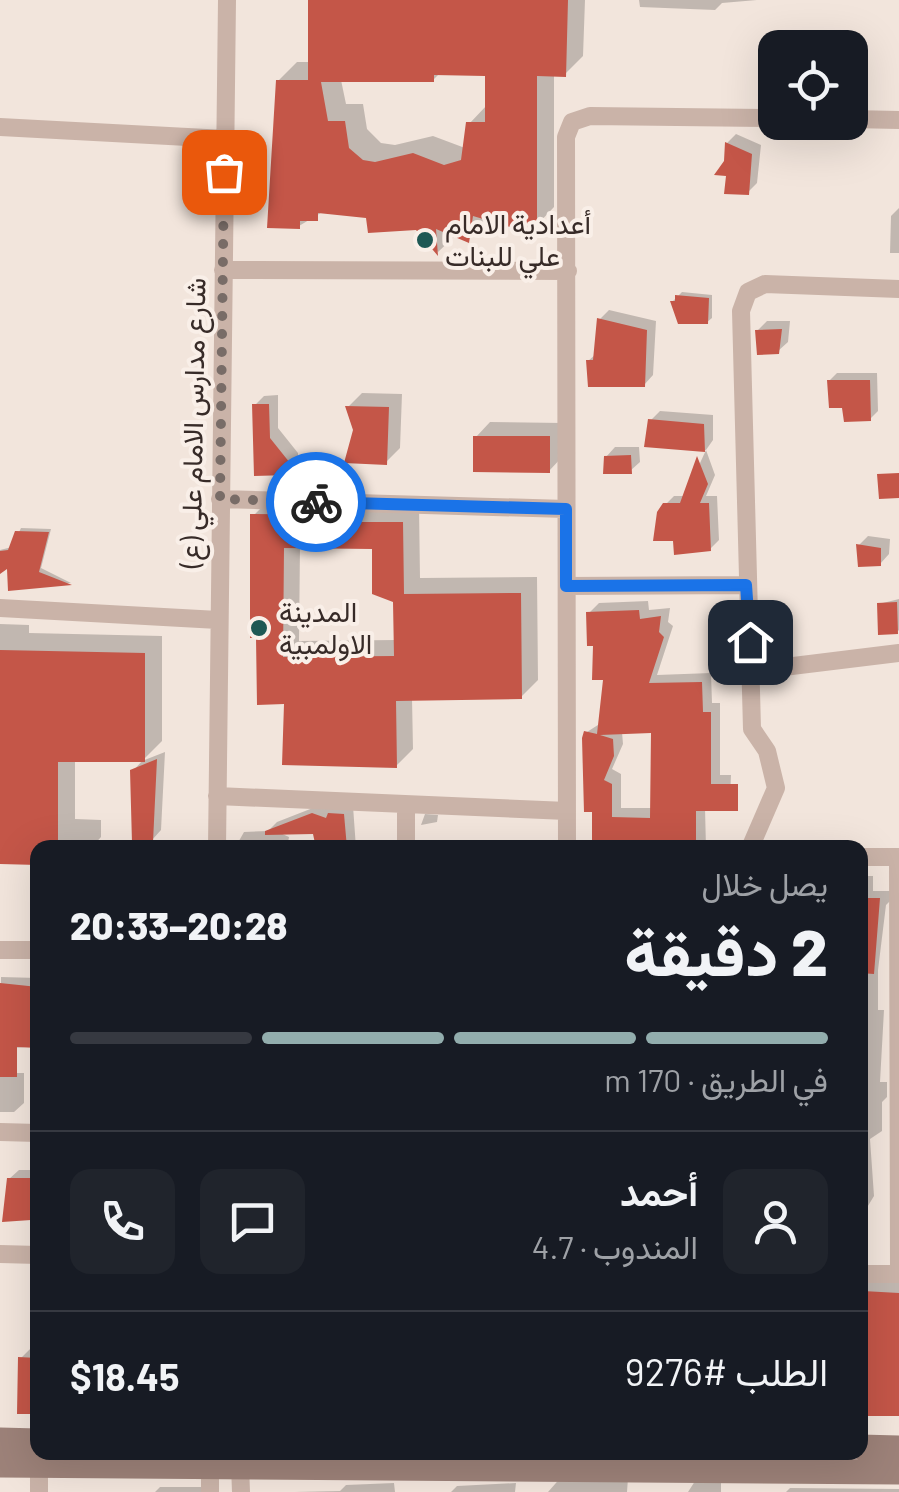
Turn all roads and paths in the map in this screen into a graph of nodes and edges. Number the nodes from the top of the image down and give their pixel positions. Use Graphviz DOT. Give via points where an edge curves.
graph roads {
  1 [pos="227,0"];
  2 [pos="758,118"];
  3 [pos="868,119"];
  4 [pos="899,120"];
  5 [pos="0,126"];
  6 [pos="225,139"];
  7 [pos="223,270"];
  8 [pos="568,271"];
  9 [pos="899,289"];
  10 [pos="220,499"];
  11 [pos="566,509"];
  12 [pos="746,585"];
  13 [pos="566,586"];
  14 [pos="0,608"];
  15 [pos="218,620"];
  16 [pos="899,653"];
  17 [pos="752,671"];
  18 [pos="217,796"];
  19 [pos="406,806"];
  20 [pos="567,812"];
  21 [pos="217,840"];
  22 [pos="406,840"];
  23 [pos="567,840"];
  24 [pos="753,840"];
  25 [pos="868,856"];
  26 [pos="898,857"];
  27 [pos="0,950"];
  28 [pos="30,950"];
  29 [pos="0,1132"];
  30 [pos="30,1132"];
  31 [pos="0,1254"];
  32 [pos="30,1255"];
  33 [pos="899,1273"];
  34 [pos="868,1274"];
  35 [pos="0,1440"];
  36 [pos="868,1447"];
  37 [pos="899,1448"];
  38 [pos="30,1449"];
  39 [pos="30,1455"];
  40 [pos="38,1460"];
  41 [pos="87,1460"];
  42 [pos="662,1460"];
  43 [pos="0,1465"];
  44 [pos="240,1466"];
  45 [pos="899,1472"];
  46 [pos="210,1480"];
  47 [pos="746,1480"];
  48 [pos="40,1492"];
  49 [pos="241,1492"];
  1 -- 6 [label="street, شارع مدارس الامام علي (ع)"];
  2 -- 8 [label="street" via="590,116 572,122 566,136"];
  3 -- 4 [label="street"];
  5 -- 6 [label="street"];
  6 -- 7 [label="street, شارع مدارس الامام علي (ع)"];
  7 -- 8 [label="street"];
  7 -- 10 [label="street, شارع مدارس الامام علي (ع)"];
  8 -- 11 [label="street"];
  9 -- 12 [label="street" via="765,284 748,292 741,310"];
  10 -- 11 [label="street"];
  10 -- 15 [label="street, شارع مدارس الامام علي (ع)"];
  11 -- 13 [label="street"];
  12 -- 13 [label="street"];
  12 -- 17 [label="street"];
  13 -- 20 [label="street"];
  14 -- 15 [label="street"];
  15 -- 18 [label="street, شارع مدارس الامام علي (ع)"];
  16 -- 17 [label="street"];
  17 -- 24 [label="street" via="752,729 767,751 776,788"];
  18 -- 19 [label="street"];
  18 -- 21 [label="street, شارع مدارس الامام علي (ع)"];
  19 -- 20 [label="street"];
  19 -- 22 [label="street"];
  20 -- 23 [label="street"];
  25 -- 26 [label="street"];
  26 -- 33 [label="street"];
  27 -- 28 [label="street"];
  29 -- 30 [label="street"];
  31 -- 32 [label="street"];
  33 -- 34 [label="street"];
  35 -- 38 [label="street"];
  36 -- 37 [label="street"];
  39 -- 43 [label="street"];
  40 -- 48 [label="street"];
  41 -- 46 [label="street"];
  42 -- 44 [label="street"];
  42 -- 47 [label="street"];
  44 -- 46 [label="street"];
  44 -- 49 [label="street"];
  45 -- 47 [label="street"];
}
